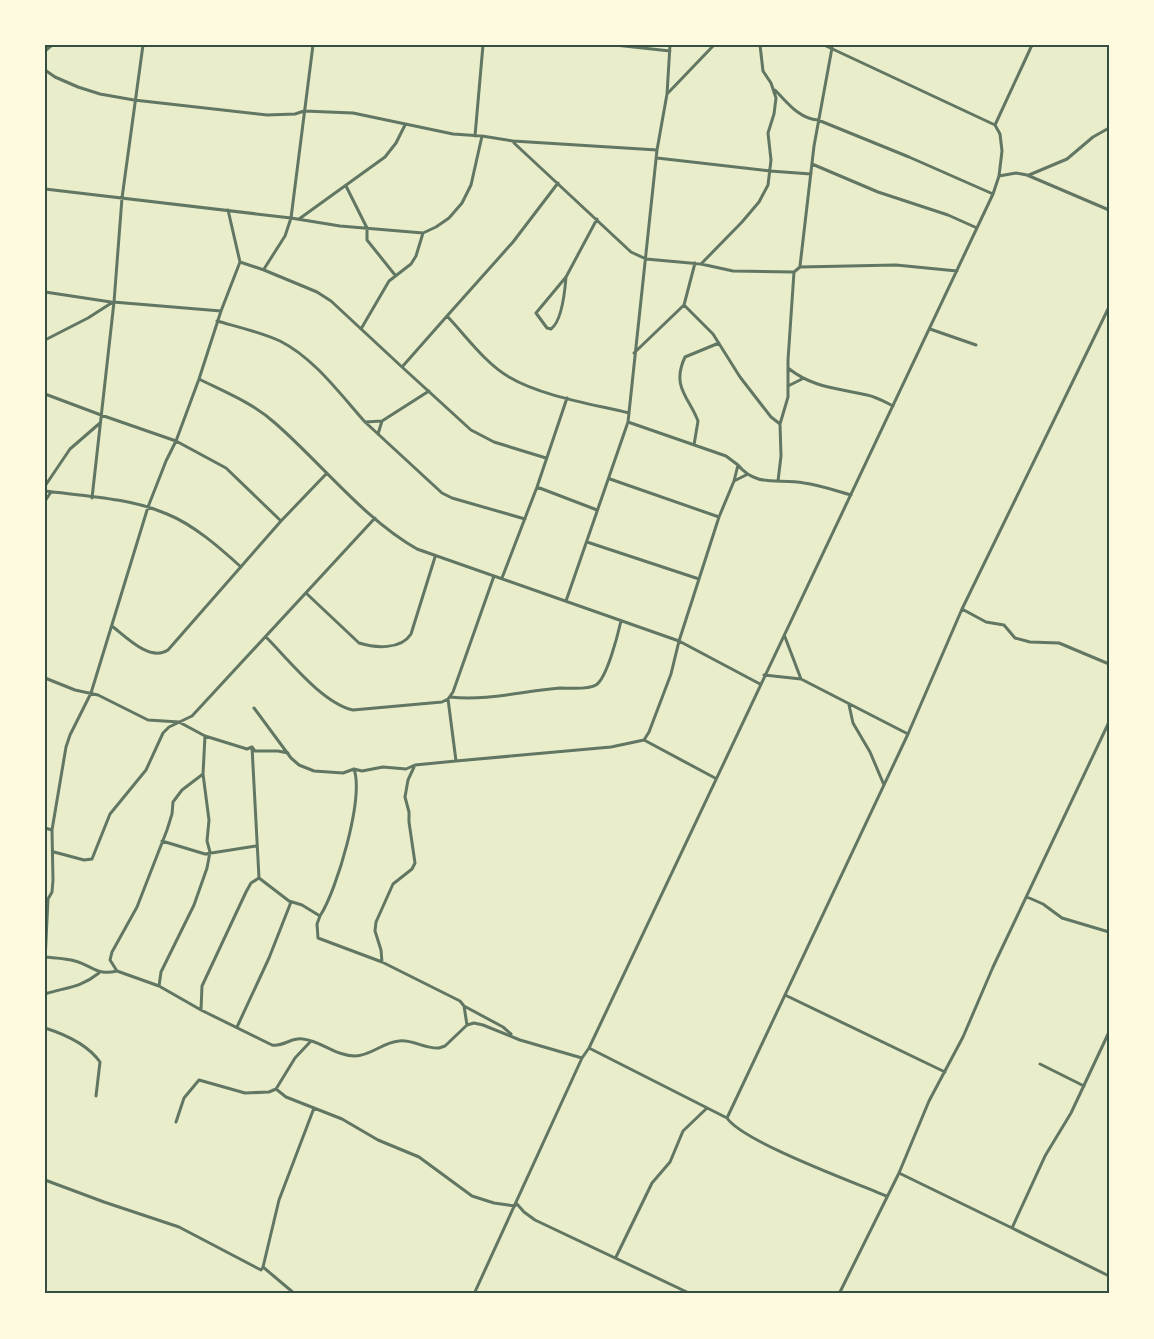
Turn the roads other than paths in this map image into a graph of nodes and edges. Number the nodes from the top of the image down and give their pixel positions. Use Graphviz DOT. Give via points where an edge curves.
graph roads {
  1 [pos="52,45"];
  2 [pos="143,45"];
  3 [pos="313,45"];
  4 [pos="483,45"];
  5 [pos="615,45"];
  6 [pos="670,45"];
  7 [pos="714,45"];
  8 [pos="760,45"];
  9 [pos="824,45"];
  10 [pos="1032,45"];
  11 [pos="832,48"];
  12 [pos="45,51"];
  13 [pos="670,51"];
  14 [pos="45,70"];
  15 [pos="774,90"];
  16 [pos="667,94"];
  17 [pos="134,100"];
  18 [pos="304,111"];
  19 [pos="818,120"];
  20 [pos="405,125"];
  21 [pos="995,125"];
  22 [pos="1109,128"];
  23 [pos="475,136"];
  24 [pos="482,136"];
  25 [pos="513,141"];
  26 [pos="657,150"];
  27 [pos="657,158"];
  28 [pos="812,164"];
  29 [pos="770,171"];
  30 [pos="811,174"];
  31 [pos="999,176"];
  32 [pos="1027,176"];
  33 [pos="558,183"];
  34 [pos="346,186"];
  35 [pos="45,189"];
  36 [pos="993,194"];
  37 [pos="122,198"];
  38 [pos="228,210"];
  39 [pos="1109,210"];
  40 [pos="291,218"];
  41 [pos="299,219"];
  42 [pos="597,219"];
  43 [pos="367,228"];
  44 [pos="978,228"];
  45 [pos="423,233"];
  46 [pos="646,259"];
  47 [pos="240,262"];
  48 [pos="695,264"];
  49 [pos="701,264"];
  50 [pos="800,267"];
  51 [pos="264,270"];
  52 [pos="957,271"];
  53 [pos="795,272"];
  54 [pos="396,275"];
  55 [pos="566,277"];
  56 [pos="45,292"];
  57 [pos="113,302"];
  58 [pos="684,305"];
  59 [pos="1109,307"];
  60 [pos="221,311"];
  61 [pos="447,316"];
  62 [pos="217,321"];
  63 [pos="930,328"];
  64 [pos="361,329"];
  65 [pos="45,340"];
  66 [pos="719,343"];
  67 [pos="976,345"];
  68 [pos="634,353"];
  69 [pos="402,367"];
  70 [pos="788,368"];
  71 [pos="199,379"];
  72 [pos="802,379"];
  73 [pos="788,386"];
  74 [pos="429,392"];
  75 [pos="45,394"];
  76 [pos="567,398"];
  77 [pos="893,406"];
  78 [pos="629,413"];
  79 [pos="100,415"];
  80 [pos="365,422"];
  81 [pos="382,422"];
  82 [pos="628,422"];
  83 [pos="100,423"];
  84 [pos="780,424"];
  85 [pos="378,434"];
  86 [pos="177,441"];
  87 [pos="694,445"];
  88 [pos="546,458"];
  89 [pos="738,465"];
  90 [pos="327,473"];
  91 [pos="746,475"];
  92 [pos="610,478"];
  93 [pos="734,481"];
  94 [pos="778,481"];
  95 [pos="45,486"];
  96 [pos="537,487"];
  97 [pos="45,491"];
  98 [pos="51,492"];
  99 [pos="851,495"];
  100 [pos="92,498"];
  101 [pos="45,501"];
  102 [pos="148,507"];
  103 [pos="597,510"];
  104 [pos="719,517"];
  105 [pos="375,518"];
  106 [pos="525,519"];
  107 [pos="281,521"];
  108 [pos="587,541"];
  109 [pos="435,557"];
  110 [pos="241,567"];
  111 [pos="494,576"];
  112 [pos="502,578"];
  113 [pos="699,579"];
  114 [pos="306,593"];
  115 [pos="566,602"];
  116 [pos="962,609"];
  117 [pos="621,621"];
  118 [pos="112,626"];
  119 [pos="784,635"];
  120 [pos="266,637"];
  121 [pos="679,641"];
  122 [pos="1109,664"];
  123 [pos="764,675"];
  124 [pos="45,678"];
  125 [pos="801,679"];
  126 [pos="760,684"];
  127 [pos="91,693"];
  128 [pos="449,698"];
  129 [pos="849,705"];
  130 [pos="254,708"];
  131 [pos="179,722"];
  132 [pos="1109,722"];
  133 [pos="908,734"];
  134 [pos="205,736"];
  135 [pos="644,740"];
  136 [pos="252,747"];
  137 [pos="288,753"];
  138 [pos="456,761"];
  139 [pos="415,765"];
  140 [pos="354,769"];
  141 [pos="203,774"];
  142 [pos="715,778"];
  143 [pos="884,785"];
  144 [pos="45,828"];
  145 [pos="52,830"];
  146 [pos="162,841"];
  147 [pos="256,846"];
  148 [pos="54,852"];
  149 [pos="210,852"];
  150 [pos="259,878"];
  151 [pos="1027,897"];
  152 [pos="46,900"];
  153 [pos="291,902"];
  154 [pos="320,916"];
  155 [pos="1109,932"];
  156 [pos="45,959"];
  157 [pos="382,962"];
  158 [pos="117,971"];
  159 [pos="99,973"];
  160 [pos="159,986"];
  161 [pos="45,993"];
  162 [pos="785,995"];
  163 [pos="464,1006"];
  164 [pos="201,1010"];
  165 [pos="467,1025"];
  166 [pos="45,1028"];
  167 [pos="237,1028"];
  168 [pos="1109,1032"];
  169 [pos="513,1036"];
  170 [pos="311,1041"];
  171 [pos="589,1048"];
  172 [pos="582,1058"];
  173 [pos="1040,1064"];
  174 [pos="945,1072"];
  175 [pos="1084,1086"];
  176 [pos="276,1089"];
  177 [pos="96,1096"];
  178 [pos="314,1108"];
  179 [pos="707,1108"];
  180 [pos="727,1118"];
  181 [pos="176,1122"];
  182 [pos="899,1173"];
  183 [pos="45,1180"];
  184 [pos="886,1196"];
  185 [pos="516,1205"];
  186 [pos="1012,1228"];
  187 [pos="616,1257"];
  188 [pos="263,1267"];
  189 [pos="1109,1276"];
  190 [pos="295,1294"];
  191 [pos="474,1294"];
  192 [pos="691,1294"];
  193 [pos="839,1294"];
  1 -- 12 [label="street"];
  2 -- 17 [label="street"];
  3 -- 18 [label="street"];
  4 -- 23 [label="street"];
  5 -- 13 [label="street"];
  6 -- 13 [label="street"];
  7 -- 16 [label="street"];
  8 -- 15 [label="street" via="763,71"];
  9 -- 11 [label="street"];
  10 -- 21 [label="street"];
  11 -- 19 [label="street"];
  11 -- 21 [label="street"];
  13 -- 16 [label="street"];
  14 -- 17 [label="street" via="78,87"];
  15 -- 19 [label="street" via="802,116"];
  15 -- 29 [label="street" via="776,107 768,133"];
  16 -- 26 [label="street"];
  17 -- 18 [label="street" via="267,115"];
  17 -- 37 [label="street"];
  18 -- 20 [label="street" via="353,114"];
  18 -- 40 [label="street"];
  19 -- 28 [label="street"];
  19 -- 36 [label="street"];
  20 -- 23 [label="street"];
  20 -- 34 [label="street" via="385,158"];
  21 -- 31 [label="street" via="1002,141"];
  22 -- 32 [label="street" via="1067,159"];
  23 -- 24 [label="street"];
  24 -- 25 [label="street"];
  24 -- 45 [label="street" via="471,185 462,203 449,218"];
  25 -- 26 [label="street"];
  25 -- 33 [label="street"];
  26 -- 27 [label="street"];
  27 -- 29 [label="street"];
  27 -- 46 [label="street"];
  28 -- 30 [label="street"];
  28 -- 44 [label="street"];
  29 -- 30 [label="street"];
  29 -- 49 [label="street" via="759,202"];
  30 -- 50 [label="street"];
  31 -- 32 [label="street"];
  31 -- 36 [label="street"];
  32 -- 39 [label="street"];
  33 -- 42 [label="street"];
  33 -- 61 [label="street" via="513,242"];
  34 -- 41 [label="street"];
  34 -- 43 [label="street"];
  35 -- 37 [label="street"];
  36 -- 44 [label="street"];
  37 -- 38 [label="street"];
  37 -- 57 [label="street"];
  38 -- 40 [label="street"];
  38 -- 47 [label="street"];
  40 -- 41 [label="street"];
  40 -- 51 [label="street"];
  41 -- 43 [label="street"];
  42 -- 46 [label="street" via="631,252"];
  42 -- 55 [label="street"];
  43 -- 45 [label="street"];
  43 -- 54 [label="street" via="368,240"];
  44 -- 52 [label="street"];
  45 -- 54 [label="street" via="411,264"];
  46 -- 48 [label="street"];
  46 -- 68 [label="street"];
  47 -- 51 [label="street"];
  47 -- 60 [label="street"];
  48 -- 49 [label="street"];
  48 -- 58 [label="street"];
  49 -- 53 [label="street" via="742,272"];
  50 -- 52 [label="street" via="896,265"];
  50 -- 53 [label="street"];
  51 -- 64 [label="street" via="332,301"];
  52 -- 63 [label="street"];
  53 -- 70 [label="street"];
  54 -- 64 [label="street"];
  55 -- 55 [label="street" via="563,301 551,329 536,313"];
  56 -- 57 [label="street"];
  57 -- 60 [label="street"];
  57 -- 65 [label="street"];
  57 -- 79 [label="street"];
  58 -- 66 [label="street"];
  58 -- 68 [label="street"];
  59 -- 116 [label="street"];
  60 -- 62 [label="street"];
  61 -- 69 [label="street"];
  61 -- 76 [label="street" via="508,377"];
  62 -- 71 [label="street"];
  62 -- 80 [label="street" via="281,341 300,354"];
  63 -- 67 [label="street"];
  63 -- 77 [label="street"];
  64 -- 69 [label="street"];
  66 -- 84 [label="street" via="740,377"];
  66 -- 87 [label="street" via="685,357 683,363 682,394 698,421"];
  68 -- 78 [label="street"];
  69 -- 74 [label="street"];
  70 -- 72 [label="street"];
  70 -- 73 [label="street"];
  71 -- 86 [label="street"];
  71 -- 90 [label="street" via="255,407"];
  72 -- 73 [label="street"];
  72 -- 77 [label="street" via="875,397"];
  73 -- 84 [label="street"];
  74 -- 81 [label="street"];
  74 -- 88 [label="street" via="483,437"];
  75 -- 79 [label="street"];
  76 -- 78 [label="street"];
  76 -- 88 [label="street"];
  77 -- 99 [label="street"];
  78 -- 82 [label="street"];
  79 -- 83 [label="street"];
  79 -- 86 [label="street"];
  80 -- 81 [label="street"];
  80 -- 85 [label="street"];
  81 -- 85 [label="street"];
  82 -- 87 [label="street"];
  82 -- 92 [label="street"];
  83 -- 95 [label="street" via="70,449"];
  83 -- 100 [label="street"];
  84 -- 94 [label="street"];
  85 -- 106 [label="street" via="442,493"];
  86 -- 102 [label="street"];
  86 -- 107 [label="street" via="226,468"];
  87 -- 89 [label="street" via="726,456"];
  88 -- 96 [label="street"];
  89 -- 91 [label="street"];
  89 -- 93 [label="street"];
  90 -- 105 [label="street"];
  90 -- 107 [label="street"];
  91 -- 93 [label="street"];
  91 -- 94 [label="street"];
  92 -- 103 [label="street"];
  92 -- 104 [label="street"];
  93 -- 104 [label="street"];
  94 -- 99 [label="street" via="803,482"];
  96 -- 103 [label="street"];
  96 -- 106 [label="street"];
  97 -- 98 [label="street"];
  98 -- 100 [label="street"];
  98 -- 101 [label="street"];
  99 -- 119 [label="street"];
  100 -- 102 [label="street"];
  102 -- 110 [label="street" via="183,522"];
  102 -- 118 [label="street"];
  103 -- 108 [label="street"];
  104 -- 113 [label="street"];
  105 -- 109 [label="street" via="399,539"];
  105 -- 114 [label="street"];
  106 -- 112 [label="street"];
  107 -- 110 [label="street"];
  108 -- 113 [label="street"];
  108 -- 115 [label="street"];
  109 -- 111 [label="street"];
  109 -- 114 [label="street" via="411,634 396,645 358,642"];
  110 -- 118 [label="street" via="163,653 148,652"];
  111 -- 112 [label="street"];
  111 -- 128 [label="street"];
  112 -- 115 [label="street"];
  113 -- 121 [label="street"];
  114 -- 120 [label="street"];
  115 -- 117 [label="street"];
  116 -- 122 [label="street" via="986,622 1004,625 1015,638 1059,643"];
  116 -- 133 [label="street"];
  117 -- 121 [label="street"];
  117 -- 128 [label="street" via="600,681 593,687 483,699"];
  118 -- 127 [label="street"];
  119 -- 123 [label="street"];
  119 -- 125 [label="street"];
  120 -- 128 [label="street" via="329,698 346,708 442,702"];
  120 -- 131 [label="street" via="192,716"];
  121 -- 126 [label="street"];
  121 -- 135 [label="street" via="671,674"];
  123 -- 125 [label="street"];
  123 -- 126 [label="street"];
  124 -- 127 [label="street"];
  125 -- 129 [label="street"];
  126 -- 142 [label="street"];
  127 -- 131 [label="street" via="148,720"];
  127 -- 145 [label="street" via="66,747"];
  128 -- 138 [label="street"];
  129 -- 133 [label="street"];
  129 -- 143 [label="street" via="853,723"];
  130 -- 137 [label="street"];
  131 -- 134 [label="street"];
  131 -- 148 [label="street" via="163,733 146,770 110,814 92,859"];
  132 -- 151 [label="street"];
  133 -- 143 [label="street"];
  134 -- 136 [label="street" via="247,749"];
  134 -- 141 [label="street"];
  135 -- 138 [label="street" via="611,747"];
  135 -- 142 [label="street"];
  136 -- 137 [label="street" via="255,751"];
  136 -- 147 [label="street"];
  137 -- 140 [label="street" via="300,765 314,771 343,773"];
  138 -- 139 [label="street"];
  139 -- 140 [label="street" via="406,769"];
  139 -- 157 [label="street" via="405,797 415,863 393,884 376,922"];
  140 -- 154 [label="street" via="357,784 346,853"];
  141 -- 146 [label="street" via="173,802"];
  141 -- 149 [label="street"];
  142 -- 171 [label="street"];
  143 -- 162 [label="street"];
  144 -- 145 [label="street"];
  145 -- 148 [label="street"];
  146 -- 149 [label="street"];
  146 -- 158 [label="street" via="137,907 112,952 110,960"];
  147 -- 149 [label="street"];
  147 -- 150 [label="street"];
  148 -- 152 [label="street" via="52,892"];
  149 -- 160 [label="street" via="194,905 161,972"];
  150 -- 153 [label="street"];
  150 -- 164 [label="street" via="246,892 202,986"];
  151 -- 155 [label="street" via="1062,918"];
  151 -- 174 [label="street"];
  152 -- 156 [label="street"];
  153 -- 154 [label="street"];
  153 -- 167 [label="street"];
  154 -- 157 [label="street" via="318,938"];
  156 -- 159 [label="street" via="79,962"];
  157 -- 163 [label="street" via="460,1000"];
  158 -- 159 [label="street"];
  158 -- 160 [label="street"];
  159 -- 161 [label="street" via="66,990"];
  160 -- 164 [label="street"];
  162 -- 174 [label="street"];
  162 -- 180 [label="street"];
  163 -- 165 [label="street"];
  163 -- 169 [label="street"];
  164 -- 167 [label="street"];
  165 -- 169 [label="street" via="483,1025"];
  165 -- 170 [label="street" via="439,1048 397,1041 355,1056"];
  166 -- 177 [label="street" via="93,1052 100,1062"];
  167 -- 170 [label="street" via="273,1045 283,1046 299,1038"];
  168 -- 175 [label="street"];
  169 -- 172 [label="street"];
  170 -- 176 [label="street"];
  171 -- 172 [label="street"];
  171 -- 179 [label="street"];
  172 -- 185 [label="street"];
  173 -- 175 [label="street"];
  174 -- 182 [label="street"];
  175 -- 186 [label="street" via="1051,1144"];
  176 -- 178 [label="street"];
  176 -- 181 [label="street" via="244,1093 199,1080 184,1098"];
  178 -- 185 [label="street" via="419,1157 472,1196"];
  178 -- 188 [label="street" via="279,1200"];
  179 -- 180 [label="street"];
  179 -- 187 [label="street" via="683,1131"];
  180 -- 184 [label="street" via="735,1127 768,1145"];
  182 -- 184 [label="street"];
  182 -- 186 [label="street"];
  183 -- 188 [label="street" via="179,1227 261,1270"];
  184 -- 193 [label="street"];
  185 -- 187 [label="street" via="535,1220"];
  185 -- 191 [label="street"];
  186 -- 189 [label="street"];
  187 -- 192 [label="street"];
  188 -- 190 [label="street"];
}
